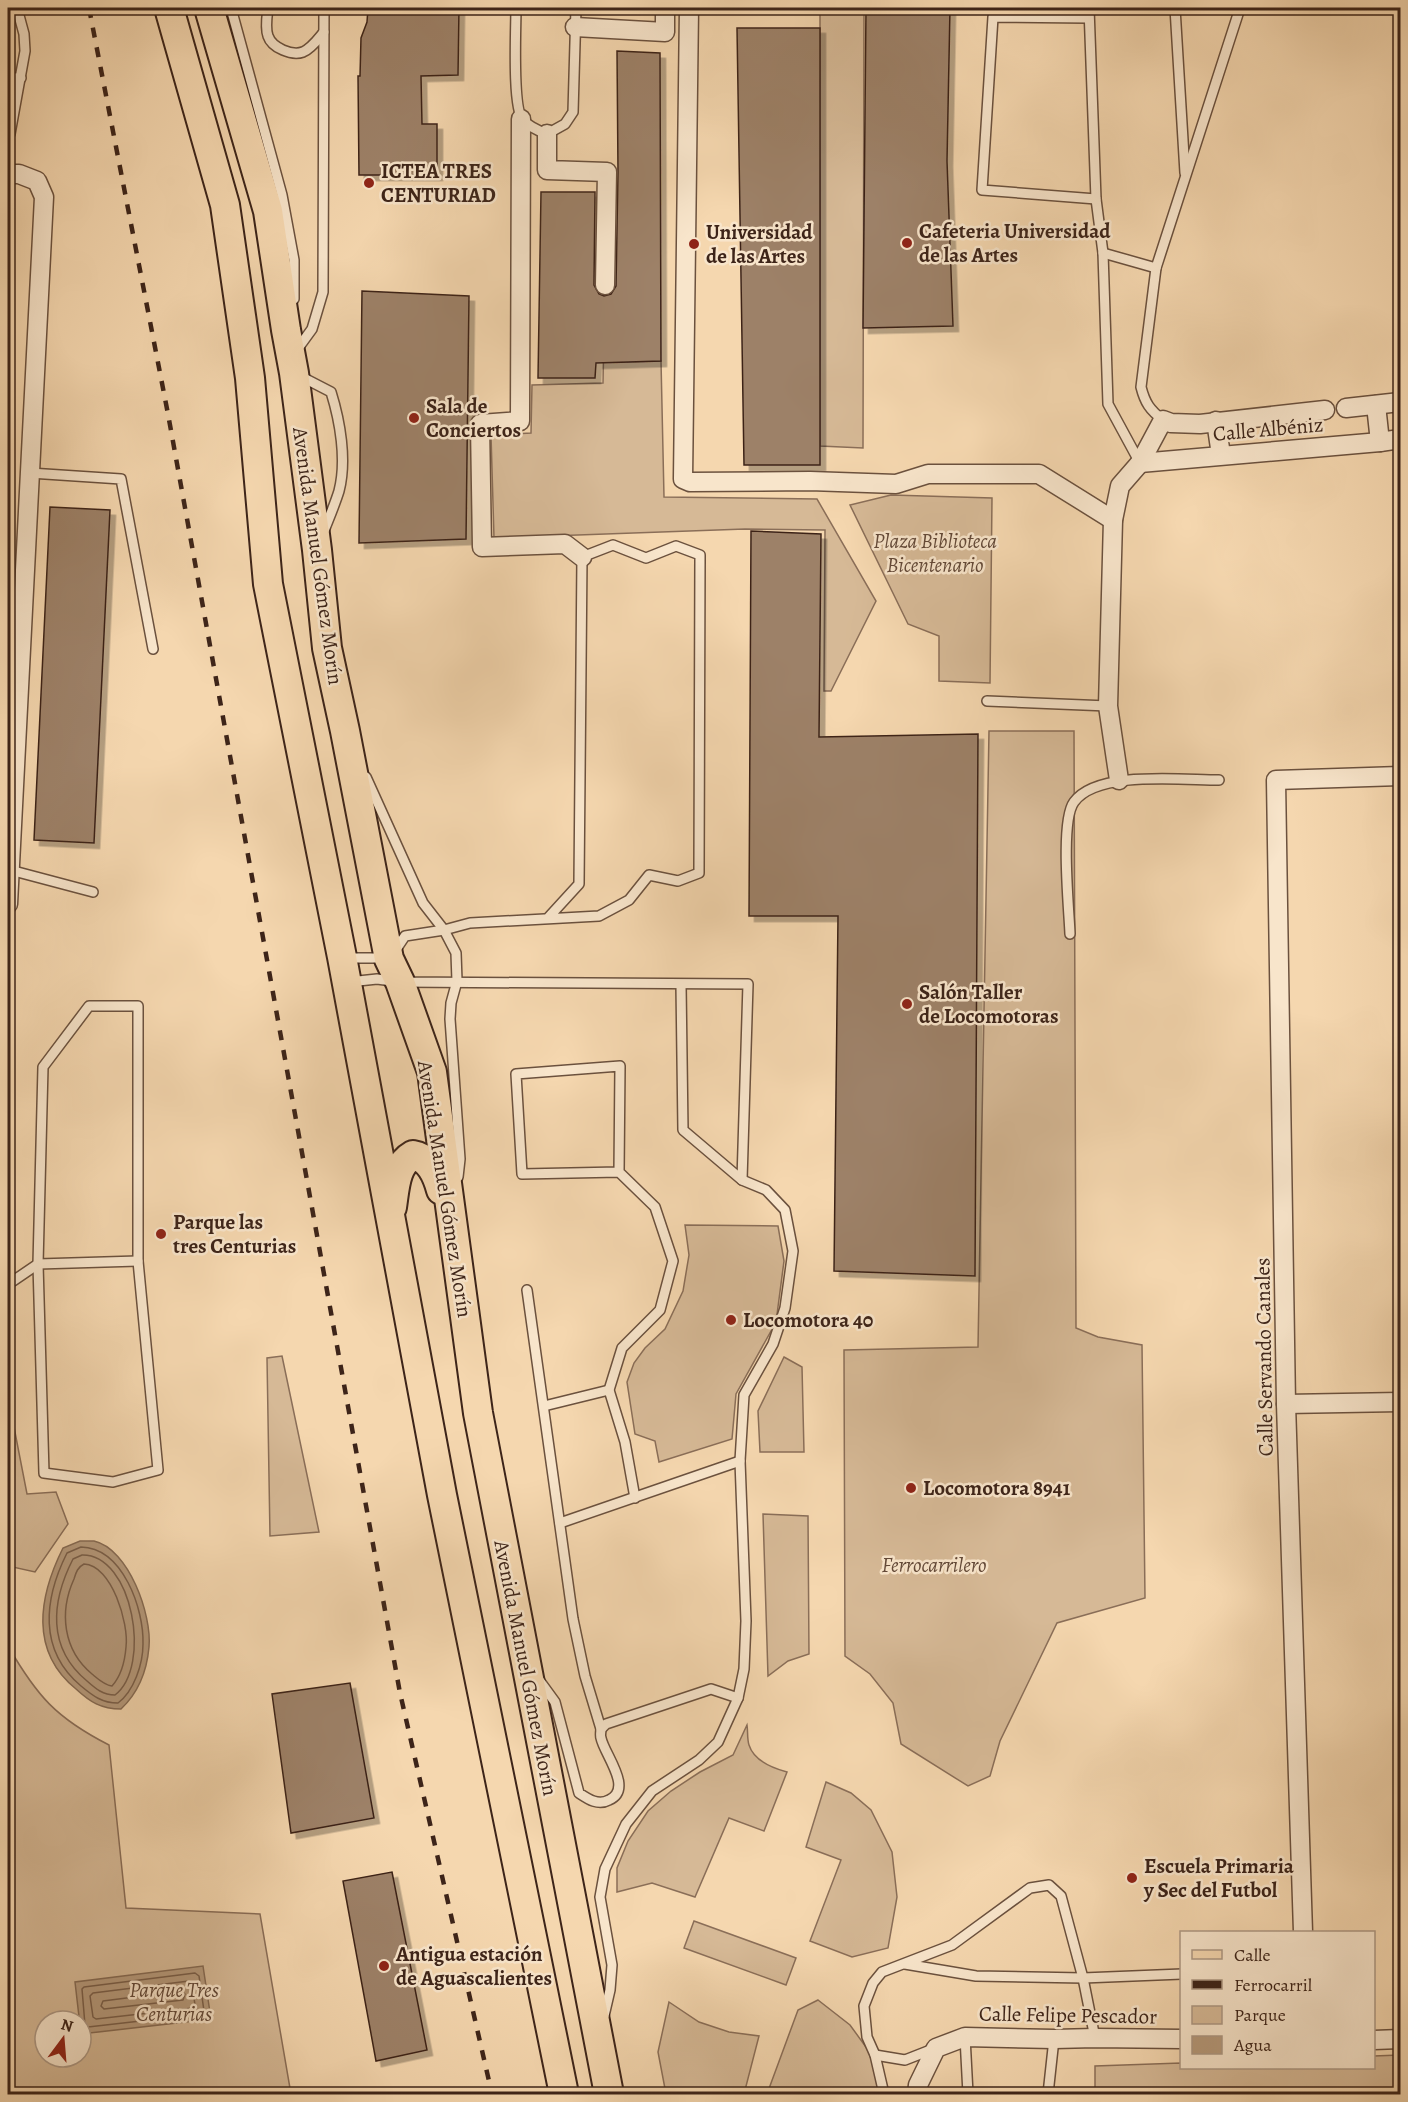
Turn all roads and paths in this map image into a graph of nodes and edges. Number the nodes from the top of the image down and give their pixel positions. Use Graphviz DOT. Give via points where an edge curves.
graph roads {
  1 [pos="17,8"];
  2 [pos="169,8"];
  3 [pos="209,8"];
  4 [pos="231,8"];
  5 [pos="268,8"];
  6 [pos="324,8"];
  7 [pos="516,8"];
  8 [pos="576,8"];
  9 [pos="665,8"];
  10 [pos="689,8"];
  11 [pos="1089,8"];
  12 [pos="1174,8"];
  13 [pos="1240,8"];
  14 [pos="1088,18"];
  15 [pos="575,27"];
  16 [pos="324,32"];
  17 [pos="8,78"];
  18 [pos="21,78"];
  19 [pos="521,119"];
  20 [pos="10,134"];
  21 [pos="547,134"];
  22 [pos="8,174"];
  23 [pos="1185,178"];
  24 [pos="1096,199"];
  25 [pos="1103,253"];
  26 [pos="1156,268"];
  27 [pos="605,285"];
  28 [pos="286,330"];
  29 [pos="293,366"];
  30 [pos="1401,402"];
  31 [pos="1376,405"];
  32 [pos="1346,408"];
  33 [pos="1325,410"];
  34 [pos="1163,420"];
  35 [pos="1216,421"];
  36 [pos="1401,439"];
  37 [pos="1380,442"];
  38 [pos="1221,455"];
  39 [pos="1140,463"];
  40 [pos="30,474"];
  41 [pos="1113,520"];
  42 [pos="317,550"];
  43 [pos="582,557"];
  44 [pos="153,649"];
  45 [pos="987,700"];
  46 [pos="1108,706"];
  47 [pos="345,731"];
  48 [pos="1401,776"];
  49 [pos="1119,780"];
  50 [pos="1219,780"];
  51 [pos="10,870"];
  52 [pos="93,892"];
  53 [pos="8,904"];
  54 [pos="547,919"];
  55 [pos="444,930"];
  56 [pos="1070,934"];
  57 [pos="344,970"];
  58 [pos="395,970"];
  59 [pos="457,981"];
  60 [pos="681,985"];
  61 [pos="619,1172"];
  62 [pos="742,1180"];
  63 [pos="390,1221"];
  64 [pos="454,1236"];
  65 [pos="138,1261"];
  66 [pos="38,1264"];
  67 [pos="8,1282"];
  68 [pos="527,1290"];
  69 [pos="609,1390"];
  70 [pos="1401,1402"];
  71 [pos="1286,1404"];
  72 [pos="544,1406"];
  73 [pos="740,1461"];
  74 [pos="635,1498"];
  75 [pos="560,1523"];
  76 [pos="525,1662"];
  77 [pos="738,1698"];
  78 [pos="601,1728"];
  79 [pos="1303,1931"];
  80 [pos="903,1963"];
  81 [pos="1180,1974"];
  82 [pos="1083,1978"];
  83 [pos="965,2037"];
  84 [pos="598,2038"];
  85 [pos="1095,2038"];
  86 [pos="1054,2039"];
  87 [pos="1180,2039"];
  88 [pos="1401,2039"];
  89 [pos="1375,2040"];
  90 [pos="936,2048"];
  91 [pos="875,2055"];
  92 [pos="564,2094"];
  93 [pos="609,2094"];
  94 [pos="884,2094"];
  95 [pos="916,2094"];
  96 [pos="968,2094"];
  97 [pos="1048,2094"];
  1 -- 18 [label="lane" via="25,51"];
  2 -- 57 [label="main road" via="225,206 249,378 268,584"];
  3 -- 28 [label="main road, Avenida Manuel Gómez Morín" via="268,211"];
  4 -- 28 [label="lane" via="282,195 294,260 294,304"];
  5 -- 16 [label="lane" via="267,35 273,45 286,51 302,52"];
  6 -- 16 [label="lane"];
  7 -- 19 [label="lane" via="516,98"];
  8 -- 15 [label="lane"];
  9 -- 15 [label="street" via="665,32"];
  10 -- 41 [label="street" via="683,478 690,482 896,484 928,474 1039,474"];
  11 -- 14 [label="lane"];
  12 -- 23 [label="lane"];
  13 -- 23 [label="lane"];
  14 -- 24 [label="lane"];
  14 -- 24 [label="lane" via="993,17 982,190"];
  15 -- 21 [label="lane" via="573,112 565,124"];
  16 -- 29 [label="lane" via="323,292 312,329"];
  17 -- 18 [label="lane"];
  18 -- 20 [label="lane"];
  19 -- 21 [label="lane"];
  19 -- 43 [label="street" via="520,421 480,424 482,547 565,544"];
  21 -- 27 [label="street" via="547,170 607,172"];
  22 -- 40 [label="street" via="37,181 44,198"];
  23 -- 26 [label="lane"];
  24 -- 25 [label="lane"];
  25 -- 26 [label="lane"];
  25 -- 39 [label="lane" via="1108,404"];
  26 -- 34 [label="lane" via="1141,387 1144,402"];
  28 -- 29 [label="main road, Avenida Manuel Gómez Morín"];
  29 -- 42 [label="main road, Avenida Manuel Gómez Morín"];
  29 -- 42 [label="lane" via="331,392 340,422 339,492"];
  30 -- 31 [label="street, Calle Albéniz"];
  31 -- 32 [label="street, Calle Albéniz"];
  31 -- 37 [label="street"];
  33 -- 35 [label="street, Calle Albéniz"];
  34 -- 35 [label="street, Calle Albéniz" via="1186,424"];
  34 -- 39 [label="street"];
  35 -- 38 [label="street"];
  36 -- 37 [label="street, Calle Albéniz"];
  37 -- 38 [label="street, Calle Albéniz"];
  38 -- 39 [label="street, Calle Albéniz"];
  39 -- 41 [label="street" via="1120,486"];
  40 -- 44 [label="lane" via="121,480"];
  40 -- 51 [label="street"];
  41 -- 46 [label="street"];
  42 -- 47 [label="main road, Avenida Manuel Gómez Morín" via="327,648"];
  43 -- 54 [label="lane" via="579,884"];
  43 -- 54 [label="lane" via="613,545 646,558 676,546 700,555 699,873 678,881 649,875 628,900 599,916"];
  45 -- 46 [label="lane"];
  46 -- 49 [label="street"];
  47 -- 55 [label="lane" via="423,903"];
  47 -- 58 [label="main road, Avenida Manuel Gómez Morín"];
  48 -- 71 [label="street, Calle Servando Canales" via="1276,780"];
  49 -- 50 [label="lane"];
  49 -- 56 [label="lane" via="1088,790 1072,803 1066,828"];
  51 -- 52 [label="lane"];
  51 -- 53 [label="street"];
  54 -- 55 [label="lane" via="470,923"];
  55 -- 58 [label="lane" via="405,936"];
  55 -- 59 [label="lane" via="456,953"];
  57 -- 58 [label="lane"];
  57 -- 58 [label="lane" via="377,979"];
  57 -- 63 [label="main road"];
  58 -- 59 [label="lane"];
  58 -- 64 [label="main road, Avenida Manuel Gómez Morín" via="432,1072"];
  59 -- 60 [label="lane"];
  59 -- 64 [label="lane" via="450,1018 460,1159"];
  60 -- 62 [label="lane" via="683,1130"];
  60 -- 62 [label="lane" via="748,984"];
  61 -- 61 [label="lane" via="620,1066 516,1074 522,1174"];
  61 -- 69 [label="lane" via="654,1207 673,1261 660,1310 622,1348"];
  62 -- 73 [label="lane" via="766,1190 785,1210 793,1251 785,1308 773,1344 744,1395"];
  63 -- 64 [label="main road" via="402,1165 413,1155 421,1156 429,1162 440,1186"];
  63 -- 92 [label="main road"];
  64 -- 76 [label="main road, Avenida Manuel Gómez Morín" via="478,1413"];
  65 -- 66 [label="lane"];
  65 -- 66 [label="lane" via="158,1470 113,1482 44,1473"];
  65 -- 66 [label="lane" via="138,1006 89,1006 43,1067"];
  66 -- 67 [label="lane"];
  68 -- 72 [label="lane"];
  69 -- 72 [label="lane"];
  69 -- 74 [label="lane" via="625,1442"];
  70 -- 71 [label="street"];
  71 -- 79 [label="street, Calle Servando Canales"];
  72 -- 75 [label="lane"];
  73 -- 74 [label="lane"];
  73 -- 77 [label="lane" via="746,1621"];
  74 -- 75 [label="lane"];
  75 -- 78 [label="lane" via="573,1619"];
  76 -- 78 [label="lane" via="555,1702 579,1793 599,1803 611,1800 620,1784 600,1737"];
  76 -- 84 [label="main road, Avenida Manuel Gómez Morín"];
  77 -- 78 [label="lane" via="711,1689"];
  77 -- 84 [label="lane" via="718,1742 699,1760 652,1791 626,1824 606,1869 600,1897 612,1965"];
  80 -- 82 [label="lane" via="976,1976"];
  80 -- 82 [label="lane" via="952,1945 1030,1888 1049,1885 1062,1896"];
  80 -- 91 [label="lane" via="882,1972 864,2006 867,2037"];
  81 -- 82 [label="lane"];
  82 -- 85 [label="lane"];
  83 -- 86 [label="street, Calle Felipe Pescador"];
  83 -- 90 [label="street, Calle Felipe Pescador"];
  83 -- 96 [label="lane"];
  84 -- 93 [label="main road, Avenida Manuel Gómez Morín"];
  85 -- 86 [label="street, Calle Felipe Pescador"];
  85 -- 87 [label="street, Calle Felipe Pescador"];
  86 -- 97 [label="lane"];
  88 -- 89 [label="street"];
  90 -- 91 [label="lane" via="905,2060"];
  90 -- 95 [label="street"];
  91 -- 94 [label="lane"];
}
